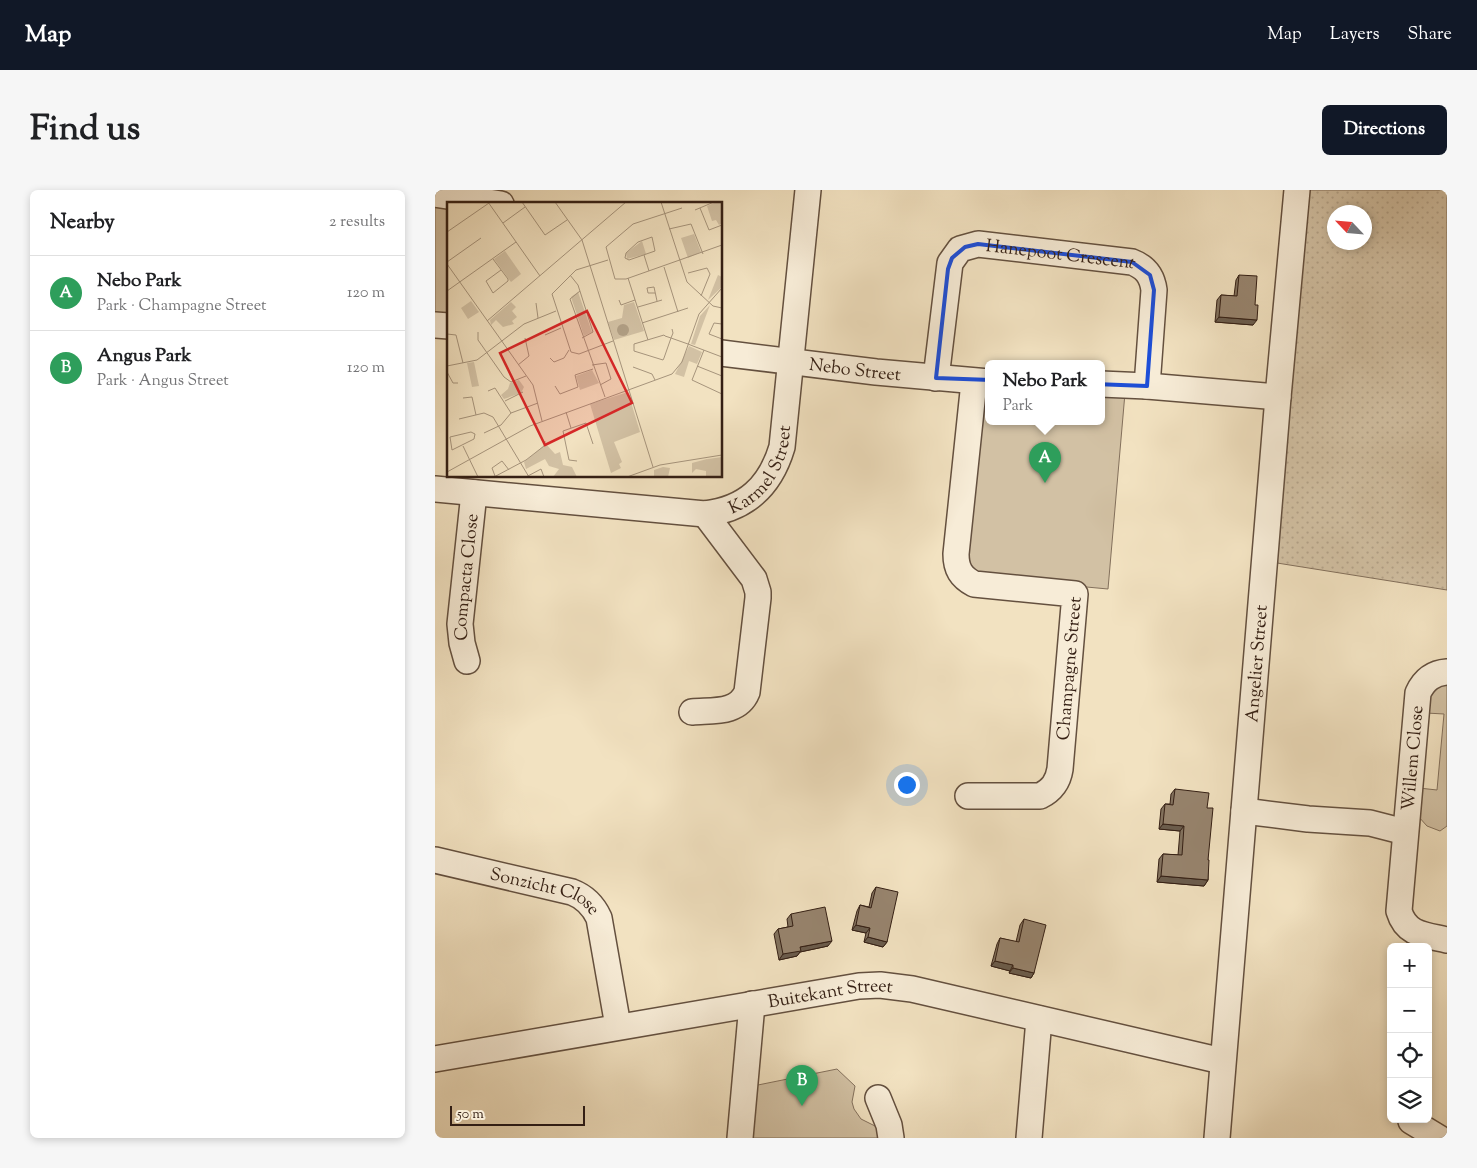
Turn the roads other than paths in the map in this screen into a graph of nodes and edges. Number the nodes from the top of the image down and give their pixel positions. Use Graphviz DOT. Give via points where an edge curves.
graph roads {
  1 [pos="808,190"];
  2 [pos="1297,190"];
  3 [pos="435,194"];
  4 [pos="488,202"];
  5 [pos="723,353"];
  6 [pos="790,362"];
  7 [pos="936,378"];
  8 [pos="981,382"];
  9 [pos="1105,384"];
  10 [pos="1147,386"];
  11 [pos="1278,397"];
  12 [pos="435,489"];
  13 [pos="474,493"];
  14 [pos="705,514"];
  15 [pos="467,661"];
  16 [pos="1447,672"];
  17 [pos="692,712"];
  18 [pos="968,796"];
  19 [pos="1244,811"];
  20 [pos="1405,832"];
  21 [pos="435,860"];
  22 [pos="1447,940"];
  23 [pos="752,1004"];
  24 [pos="1039,1019"];
  25 [pos="619,1026"];
  26 [pos="435,1058"];
  27 [pos="1222,1061"];
  28 [pos="878,1098"];
  29 [pos="1414,1123"];
  30 [pos="739,1138"];
  31 [pos="891,1138"];
  32 [pos="1029,1138"];
  33 [pos="1217,1138"];
  34 [pos="1439,1138"];
  1 -- 6 [label="street, Karmel Street"];
  2 -- 11 [label="street, Angelier Street"];
  3 -- 4 [label="street"];
  5 -- 6 [label="street, Nebo Street"];
  6 -- 7 [label="street, Nebo Street"];
  6 -- 14 [label="street, Karmel Street" via="781,447 772,472 745,502"];
  7 -- 8 [label="street, Nebo Street"];
  7 -- 10 [label="street, Hanepoot Crescent" via="950,263 960,249 978,244 1131,262 1145,269 1154,290"];
  8 -- 18 [label="street, Champagne Street" via="956,554 957,569 974,584 1075,594 1060,769 1056,782 1039,796"];
  9 -- 10 [label="street"];
  10 -- 11 [label="street"];
  11 -- 19 [label="street, Angelier Street"];
  12 -- 13 [label="street, Karmel Street"];
  13 -- 14 [label="street, Karmel Street"];
  13 -- 15 [label="street, Compacta Close" via="460,624"];
  14 -- 17 [label="street" via="754,579 758,598 744,700 732,708"];
  16 -- 20 [label="street, Willem Close" via="1427,679 1418,693"];
  19 -- 20 [label="street" via="1370,823"];
  19 -- 27 [label="street, Angelier Street"];
  20 -- 22 [label="street, Willem Close" via="1399,904 1401,918 1414,932"];
  21 -- 25 [label="street, Sonzicht Close" via="572,892 585,899 599,918"];
  23 -- 24 [label="street, Buitekant Street" via="880,985 911,989"];
  23 -- 25 [label="street, Buitekant Street"];
  23 -- 30 [label="street"];
  24 -- 27 [label="street, Buitekant Street"];
  24 -- 32 [label="street"];
  25 -- 26 [label="street, Buitekant Street"];
  27 -- 33 [label="street, Angelier Street"];
  28 -- 31 [label="street"];
  29 -- 34 [label="street"];
}
